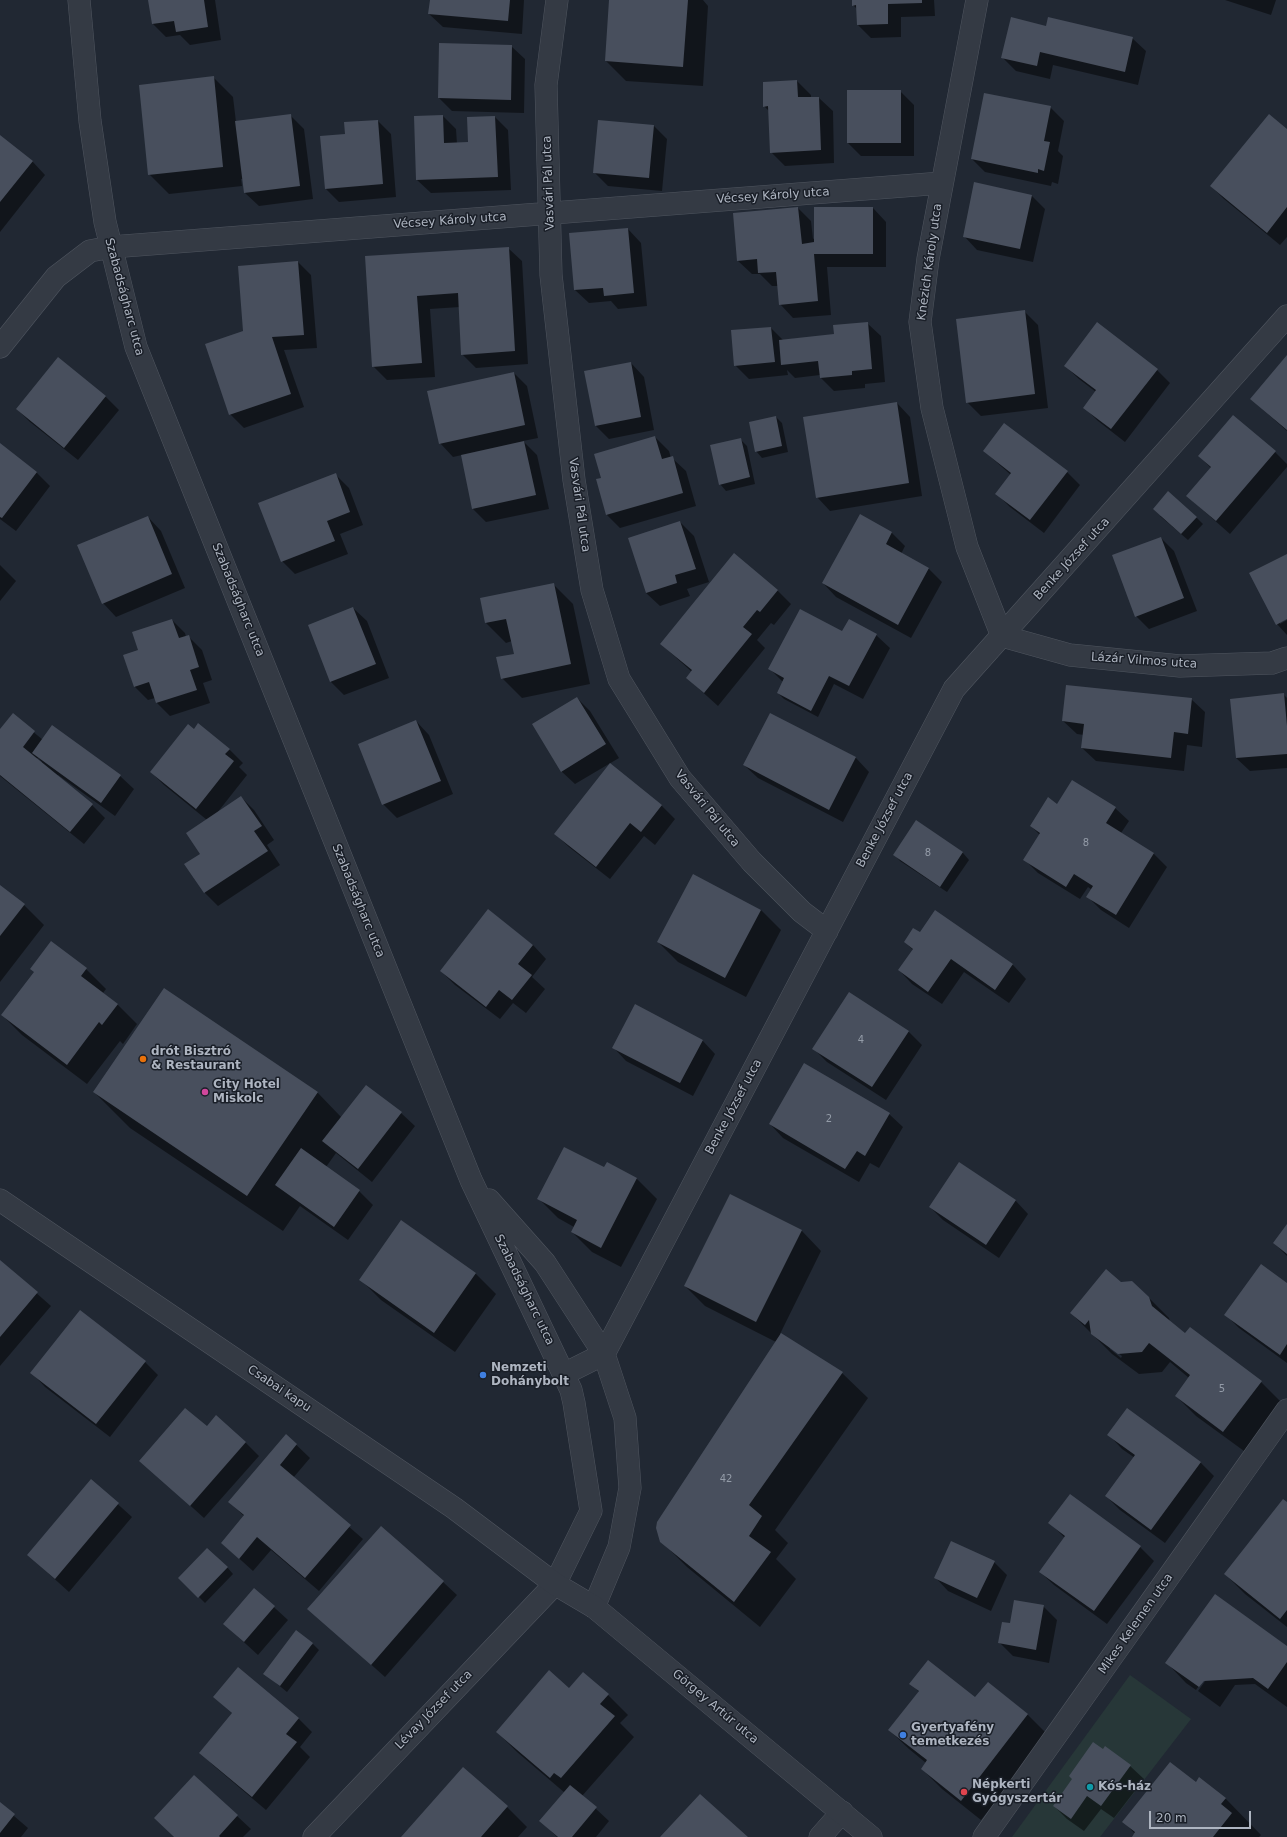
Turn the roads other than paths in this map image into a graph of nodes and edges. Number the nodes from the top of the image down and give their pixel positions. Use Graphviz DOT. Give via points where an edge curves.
graph roads {
  1 [pos="79,0"];
  2 [pos="557,0"];
  3 [pos="977,0"];
  4 [pos="942,183"];
  5 [pos="550,214"];
  6 [pos="111,247"];
  7 [pos="1287,316"];
  8 [pos="0,347"];
  9 [pos="1002,636"];
  10 [pos="1287,658"];
  11 [pos="827,931"];
  12 [pos="471,1180"];
  13 [pos="0,1200"];
  14 [pos="604,1354"];
  15 [pos="564,1374"];
  16 [pos="1287,1410"];
  17 [pos="555,1584"];
  18 [pos="594,1607"];
  19 [pos="842,1812"];
  20 [pos="314,1837"];
  21 [pos="820,1837"];
  22 [pos="871,1837"];
  23 [pos="984,1837"];
  1 -- 6 [label="street, Szabadságharc utca" via="90,122"];
  2 -- 5 [label="street, Vasvári Pál utca" via="546,85"];
  3 -- 4 [label="street, Knézich Károly utca"];
  4 -- 5 [label="street, Vécsey Károly utca"];
  4 -- 9 [label="street, Knézich Károly utca" via="928,258 921,330 932,408 967,547"];
  5 -- 6 [label="street, Vécsey Károly utca"];
  5 -- 11 [label="street, Vasvári Pál utca" via="551,275 574,480 592,590 619,679 680,778 752,862 802,912"];
  6 -- 8 [label="street, Vécsey Károly utca" via="90,251 56,277"];
  6 -- 12 [label="street, Szabadságharc utca" via="136,347"];
  7 -- 9 [label="street, Benke József utca"];
  9 -- 10 [label="street, Lázár Vilmos utca" via="1070,655 1180,666 1272,662"];
  9 -- 11 [label="street, Benke József utca" via="954,689"];
  11 -- 14 [label="street, Benke József utca"];
  12 -- 14 [label="street, Szabadságharc utca" via="545,1263"];
  12 -- 15 [label="street, Szabadságharc utca"];
  13 -- 17 [label="street, Csabai kapu" via="454,1508"];
  14 -- 15 [label="street"];
  14 -- 18 [label="street, Szabadságharc utca" via="625,1418 630,1488 619,1547"];
  15 -- 17 [label="street, Szabadságharc utca" via="574,1403 591,1510"];
  16 -- 23 [label="street, Mikes Kelemen utca"];
  17 -- 18 [label="street, Görgey Artúr utca"];
  17 -- 20 [label="street, Lévay József utca"];
  18 -- 19 [label="street, Görgey Artúr utca"];
  19 -- 21 [label="street"];
  19 -- 22 [label="street, Görgey Artúr utca"];
}
